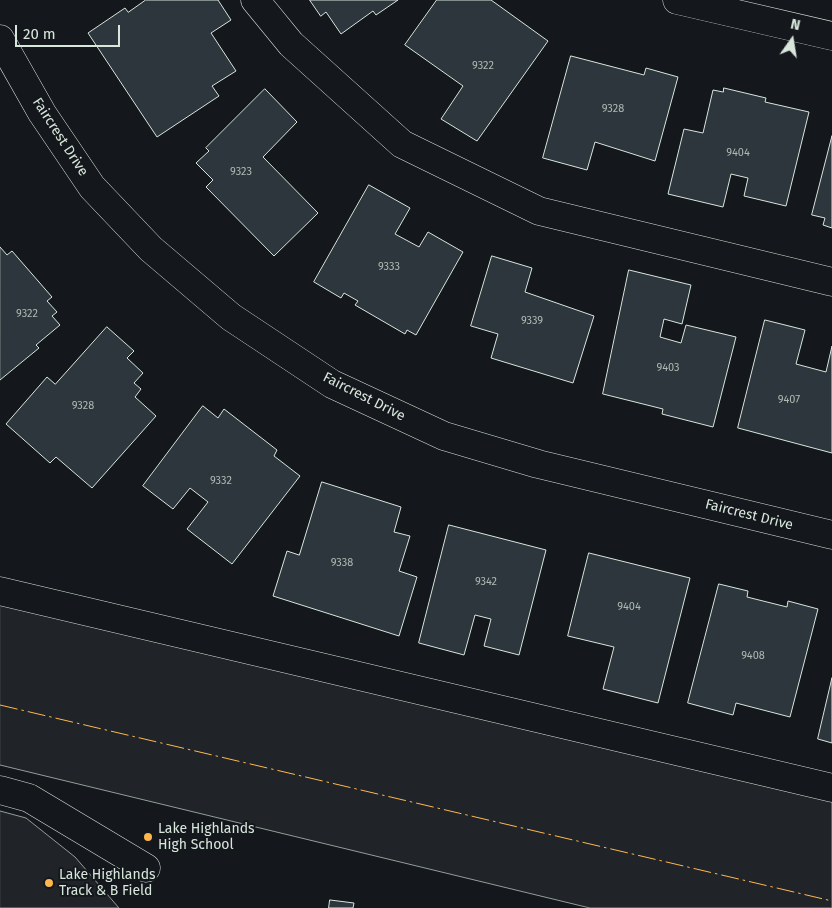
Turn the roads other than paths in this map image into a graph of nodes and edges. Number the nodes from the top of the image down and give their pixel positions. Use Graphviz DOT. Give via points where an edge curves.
graph roads {
  1 [pos="255,0"];
  2 [pos="676,0"];
  3 [pos="832,36"];
  4 [pos="0,39"];
  5 [pos="832,282"];
  6 [pos="832,535"];
  7 [pos="0,591"];
  8 [pos="832,788"];
  9 [pos="0,790"];
  10 [pos="146,868"];
  1 -- 5 [label="street" via="291,44 410,148 539,211"];
  2 -- 3 [label="street"];
  4 -- 6 [label="street, Faircrest Drive" via="42,113 92,187 151,249 231,317 332,384 444,436 538,464"];
  7 -- 8 [label="street"];
  9 -- 10 [label="street" via="29,798"];
}
